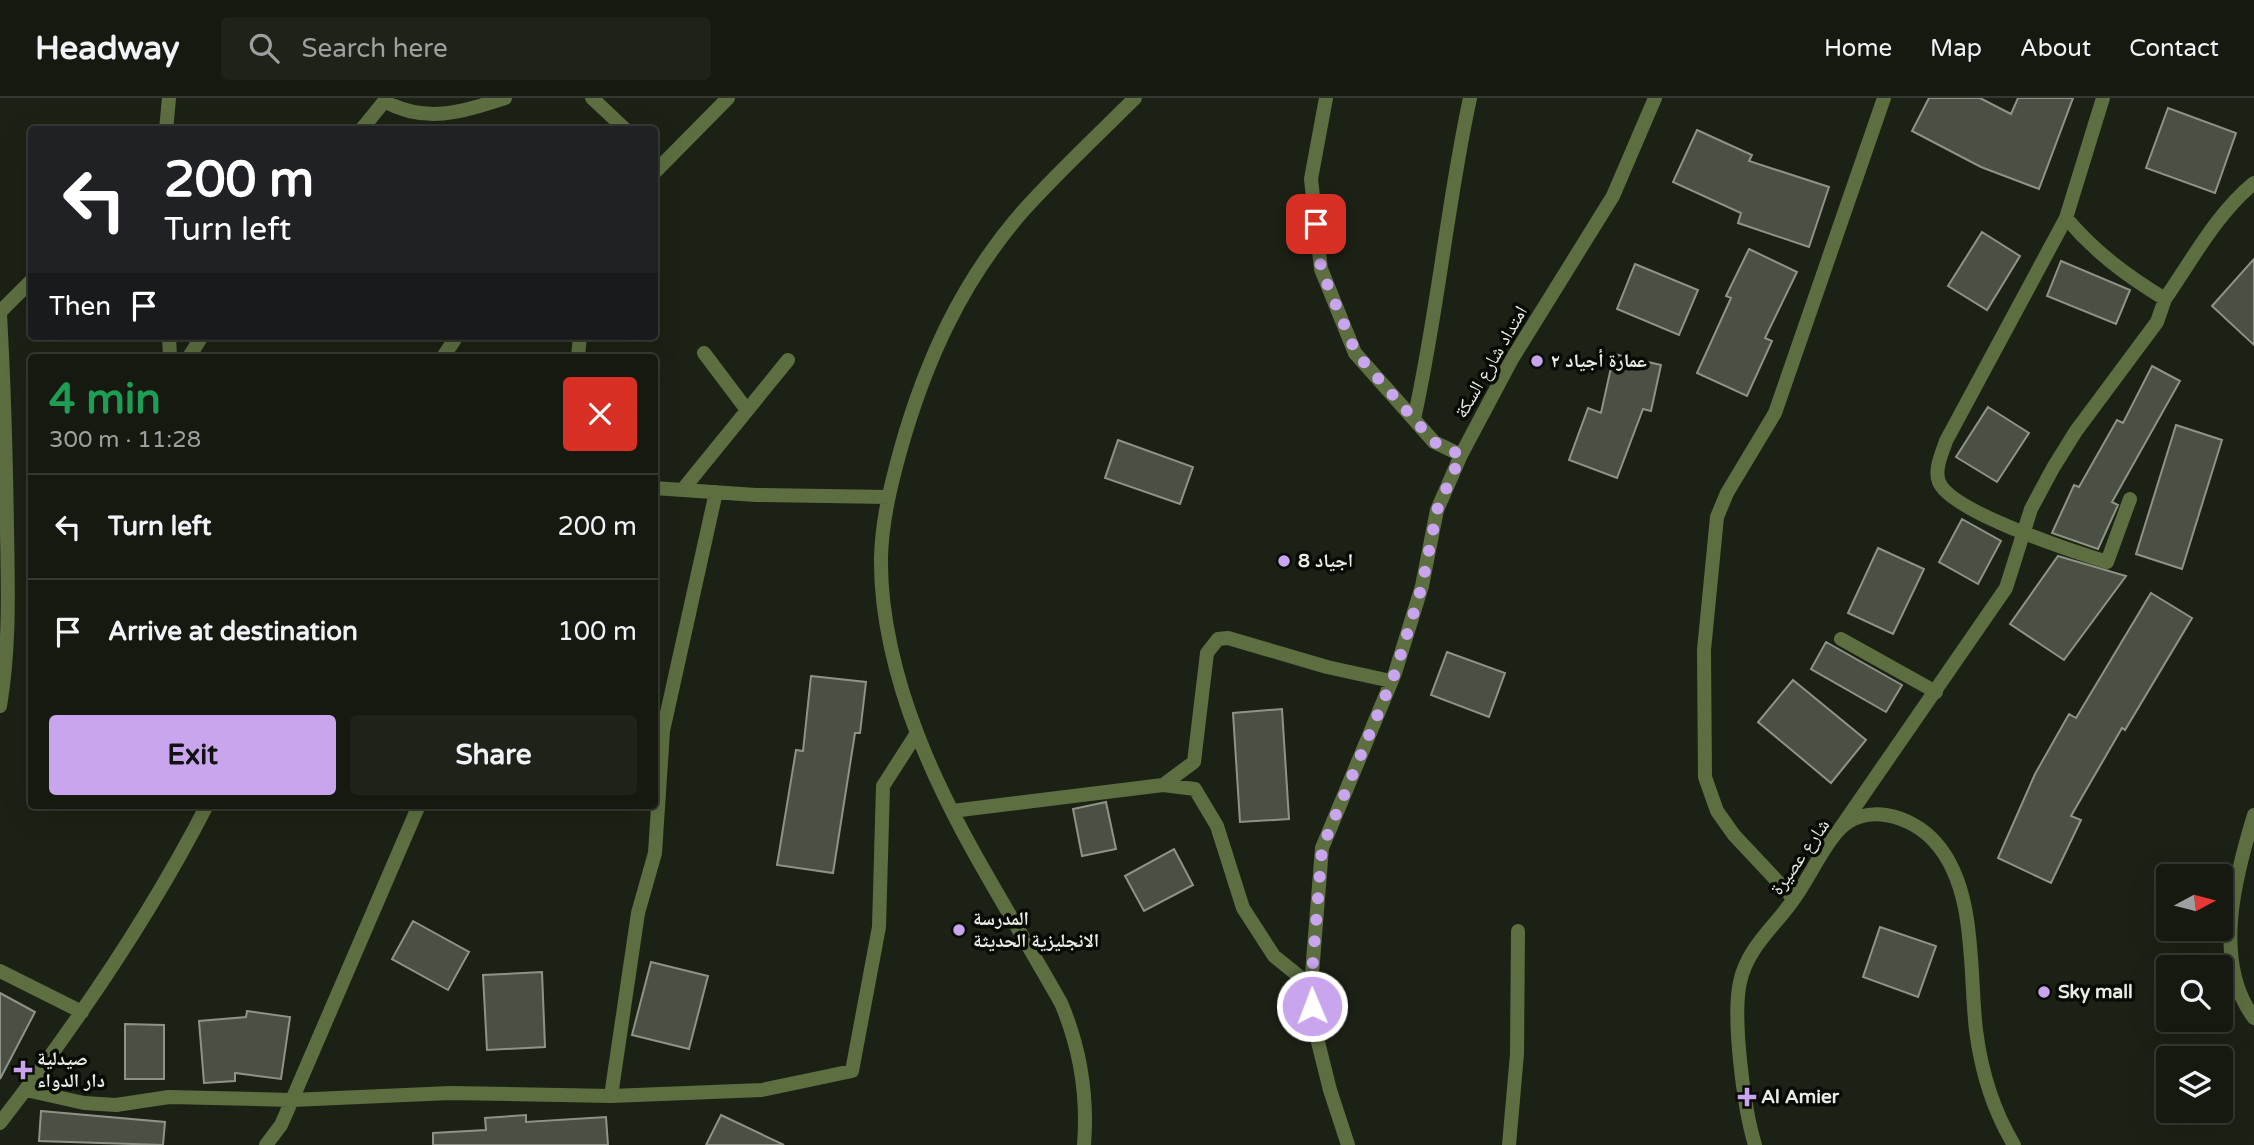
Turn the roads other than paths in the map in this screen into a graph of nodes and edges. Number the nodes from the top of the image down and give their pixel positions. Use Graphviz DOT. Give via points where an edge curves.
graph roads {
  1 [pos="169,98"];
  2 [pos="505,98"];
  3 [pos="592,98"];
  4 [pos="728,98"];
  5 [pos="1135,98"];
  6 [pos="1326,98"];
  7 [pos="1469,98"];
  8 [pos="1655,98"];
  9 [pos="1884,98"];
  10 [pos="2103,98"];
  11 [pos="386,100"];
  12 [pos="166,126"];
  13 [pos="364,126"];
  14 [pos="622,126"];
  15 [pos="658,165"];
  16 [pos="2254,183"];
  17 [pos="2066,218"];
  18 [pos="28,285"];
  19 [pos="2165,299"];
  20 [pos="0,313"];
  21 [pos="704,353"];
  22 [pos="788,360"];
  23 [pos="747,410"];
  24 [pos="1414,419"];
  25 [pos="1461,455"];
  26 [pos="658,488"];
  27 [pos="684,488"];
  28 [pos="716,492"];
  29 [pos="888,497"];
  30 [pos="2130,499"];
  31 [pos="2024,534"];
  32 [pos="1841,639"];
  33 [pos="1391,681"];
  34 [pos="1936,692"];
  35 [pos="0,706"];
  36 [pos="917,733"];
  37 [pos="1163,785"];
  38 [pos="658,807"];
  39 [pos="205,809"];
  40 [pos="417,809"];
  41 [pos="658,809"];
  42 [pos="953,811"];
  43 [pos="2254,816"];
  44 [pos="1839,830"];
  45 [pos="1794,899"];
  46 [pos="1518,931"];
  47 [pos="0,971"];
  48 [pos="1311,986"];
  49 [pos="82,1012"];
  50 [pos="2254,1018"];
  51 [pos="26,1090"];
  52 [pos="611,1096"];
  53 [pos="292,1100"];
  54 [pos="0,1123"];
  55 [pos="266,1145"];
  56 [pos="1084,1145"];
  57 [pos="1348,1145"];
  58 [pos="1509,1145"];
  59 [pos="1755,1145"];
  60 [pos="2014,1145"];
  1 -- 12 [label="street"];
  2 -- 11 [label="street" via="449,114 405,113"];
  3 -- 14 [label="street"];
  4 -- 15 [label="street"];
  5 -- 29 [label="street" via="1023,211 958,304 917,391"];
  6 -- 24 [label="street" via="1311,178 1321,269 1356,353"];
  7 -- 24 [label="street" via="1432,336"];
  8 -- 25 [label="street, امتداد شارع السكة" via="1613,196 1512,359"];
  9 -- 45 [label="street" via="1775,413 1717,517 1704,650 1705,777 1728,827"];
  10 -- 17 [label="street"];
  11 -- 13 [label="street"];
  16 -- 19 [label="street" via="2242,192"];
  17 -- 19 [label="street" via="2122,273"];
  17 -- 31 [label="street" via="1966,400 1937,471 1940,485 1953,497"];
  18 -- 20 [label="street"];
  19 -- 31 [label="street" via="2157,322 2053,468 2031,509"];
  20 -- 35 [label="street" via="9,617"];
  21 -- 23 [label="street"];
  22 -- 23 [label="street"];
  23 -- 27 [label="street"];
  24 -- 25 [label="street" via="1434,442"];
  25 -- 33 [label="street, امتداد شارع السكة" via="1437,510 1422,586"];
  26 -- 27 [label="street"];
  27 -- 28 [label="street"];
  28 -- 29 [label="street"];
  28 -- 38 [label="street" via="663,731"];
  29 -- 36 [label="street" via="881,558 887,618"];
  30 -- 31 [label="street" via="2107,562"];
  31 -- 34 [label="street" via="2006,588"];
  32 -- 34 [label="street"];
  33 -- 37 [label="street" via="1218,639 1207,653 1194,762"];
  33 -- 48 [label="street, امتداد شارع السكة" via="1322,848"];
  34 -- 44 [label="street"];
  36 -- 42 [label="street"];
  36 -- 52 [label="street" via="883,786 879,927 852,1072 762,1090"];
  37 -- 42 [label="street"];
  37 -- 48 [label="street" via="1195,789 1217,826 1243,908 1274,956"];
  39 -- 49 [label="street" via="142,922"];
  40 -- 53 [label="street"];
  41 -- 52 [label="street" via="655,853 638,913"];
  42 -- 56 [label="street" via="1072,1029 1083,1077"];
  43 -- 50 [label="street" via="2235,885 2232,936 2233,970 2244,1005"];
  44 -- 45 [label="street, شارع عصيرة"];
  44 -- 60 [label="street, شارع عصيرة" via="1869,815 1892,816 1928,834 1949,860 1965,910 1982,1063"];
  45 -- 59 [label="street, شارع عصيرة" via="1755,948 1738,991 1746,1101"];
  46 -- 58 [label="street" via="1517,1054"];
  47 -- 49 [label="street"];
  48 -- 57 [label="street, امتداد شارع السكة" via="1317,1039"];
  49 -- 51 [label="street"];
  51 -- 53 [label="street" via="116,1105 169,1097"];
  51 -- 54 [label="street"];
  52 -- 53 [label="street" via="450,1093"];
  53 -- 55 [label="street"];
}
